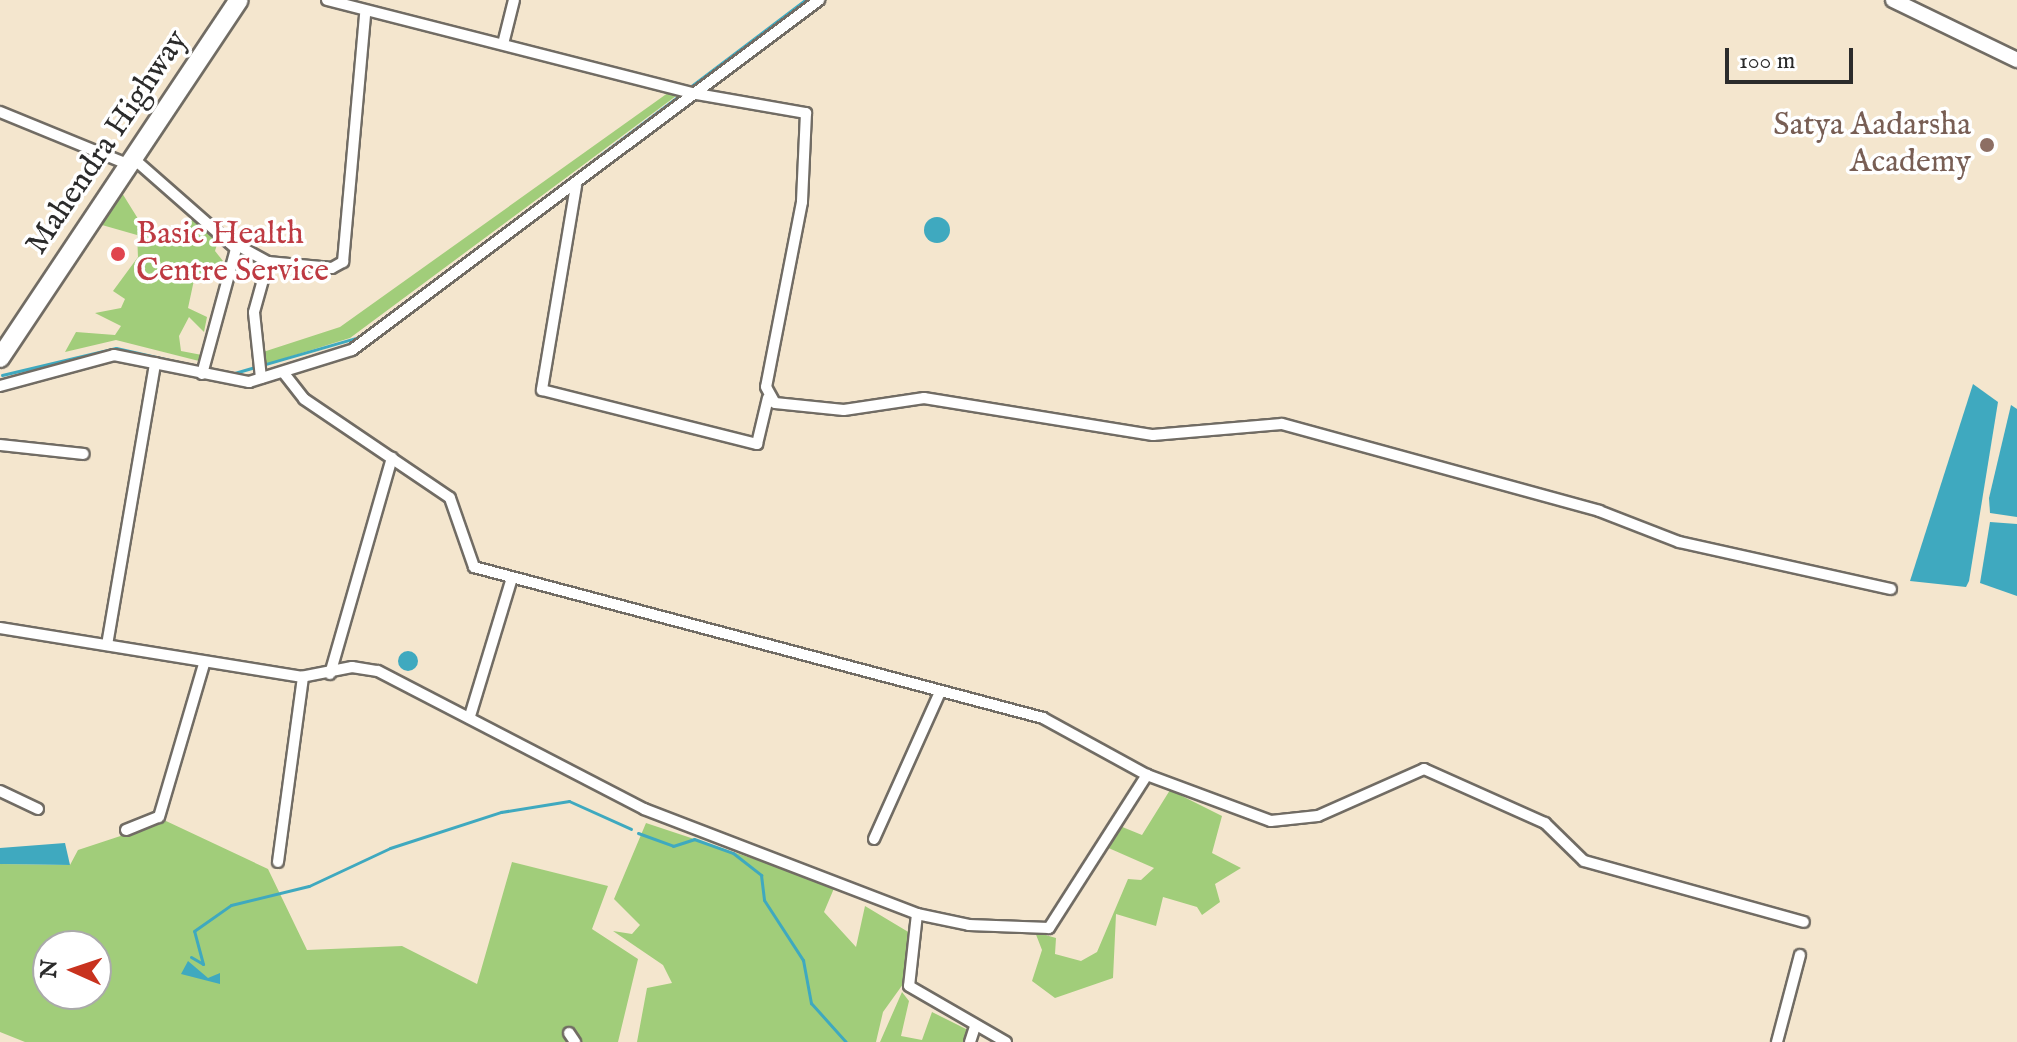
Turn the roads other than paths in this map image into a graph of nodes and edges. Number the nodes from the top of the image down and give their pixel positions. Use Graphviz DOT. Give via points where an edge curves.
graph roads {
  1 [pos="239,0"];
  2 [pos="327,0"];
  3 [pos="514,0"];
  4 [pos="819,0"];
  5 [pos="1893,0"];
  6 [pos="365,14"];
  7 [pos="504,40"];
  8 [pos="2017,60"];
  9 [pos="686,91"];
  10 [pos="0,112"];
  11 [pos="132,162"];
  12 [pos="576,186"];
  13 [pos="234,247"];
  14 [pos="268,262"];
  15 [pos="0,358"];
  16 [pos="155,363"];
  17 [pos="283,372"];
  18 [pos="260,373"];
  19 [pos="202,374"];
  20 [pos="0,386"];
  21 [pos="768,398"];
  22 [pos="0,445"];
  23 [pos="84,454"];
  24 [pos="392,458"];
  25 [pos="512,578"];
  26 [pos="1891,589"];
  27 [pos="0,628"];
  28 [pos="107,645"];
  29 [pos="204,664"];
  30 [pos="330,674"];
  31 [pos="303,677"];
  32 [pos="940,692"];
  33 [pos="470,716"];
  34 [pos="1147,775"];
  35 [pos="0,791"];
  36 [pos="38,809"];
  37 [pos="126,830"];
  38 [pos="874,839"];
  39 [pos="278,862"];
  40 [pos="917,914"];
  41 [pos="1804,922"];
  42 [pos="1800,955"];
  43 [pos="975,1027"];
  44 [pos="970,1042"];
  45 [pos="1006,1042"];
  46 [pos="1777,1042"];
  1 -- 11 [label="highway, Mahendra Highway"];
  2 -- 6 [label="street"];
  3 -- 7 [label="street"];
  4 -- 9 [label="street"];
  5 -- 8 [label="main road"];
  6 -- 7 [label="street"];
  6 -- 14 [label="street" via="343,262 332,268"];
  7 -- 9 [label="street"];
  9 -- 12 [label="street"];
  9 -- 21 [label="street" via="806,113 802,202"];
  10 -- 11 [label="street"];
  11 -- 13 [label="street"];
  11 -- 15 [label="highway, Mahendra Highway"];
  12 -- 17 [label="street" via="365,342"];
  12 -- 21 [label="street" via="542,390 757,444"];
  13 -- 14 [label="street"];
  13 -- 19 [label="street"];
  14 -- 18 [label="street" via="254,312"];
  16 -- 19 [label="street"];
  16 -- 20 [label="street" via="114,355"];
  16 -- 28 [label="street"];
  17 -- 18 [label="street"];
  17 -- 24 [label="street" via="292,390"];
  18 -- 19 [label="street"];
  21 -- 26 [label="street" via="844,410 924,398 1153,435 1282,424 1599,511 1679,542"];
  22 -- 23 [label="street"];
  24 -- 25 [label="street" via="450,498 474,567"];
  24 -- 30 [label="street"];
  25 -- 32 [label="street"];
  25 -- 33 [label="street"];
  27 -- 28 [label="street"];
  28 -- 29 [label="street"];
  29 -- 31 [label="street"];
  29 -- 37 [label="street" via="159,817"];
  30 -- 31 [label="street"];
  30 -- 33 [label="street" via="378,671"];
  31 -- 39 [label="street"];
  32 -- 34 [label="street" via="1043,718"];
  32 -- 38 [label="street"];
  33 -- 40 [label="street" via="644,809"];
  34 -- 40 [label="street" via="1049,928"];
  34 -- 41 [label="street" via="1271,821 1318,816 1424,769 1545,823 1584,861"];
  35 -- 36 [label="street"];
  40 -- 43 [label="street" via="909,986"];
  42 -- 46 [label="street"];
  43 -- 44 [label="street"];
  43 -- 45 [label="street"];
}
